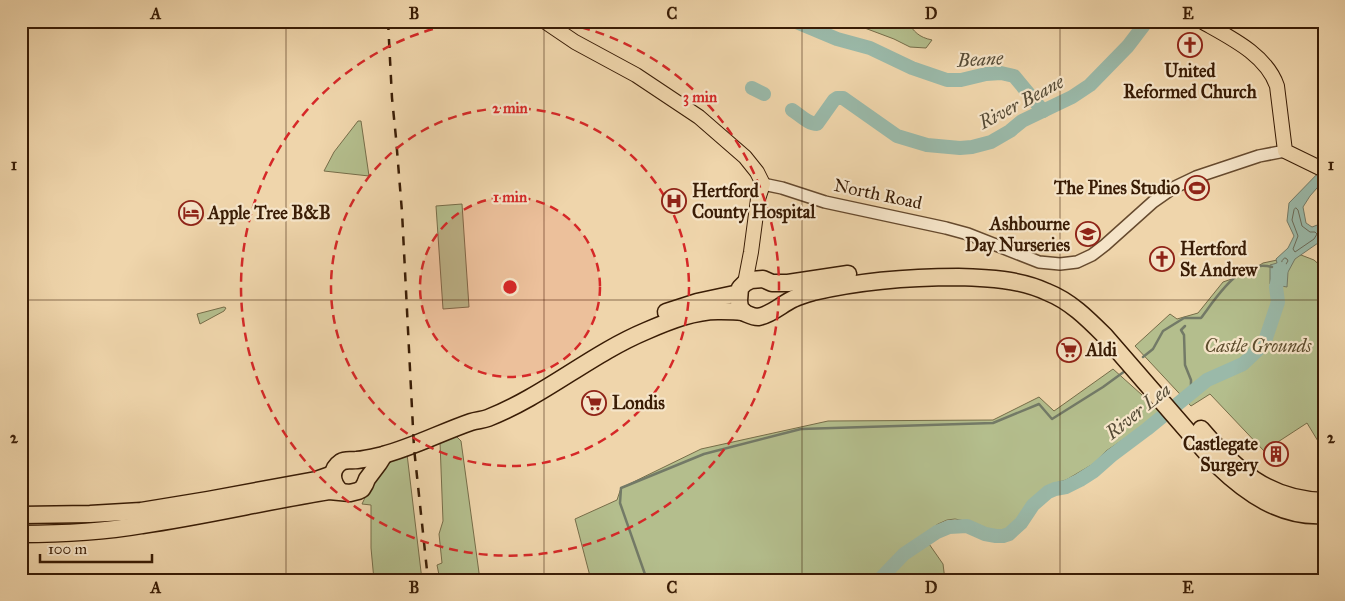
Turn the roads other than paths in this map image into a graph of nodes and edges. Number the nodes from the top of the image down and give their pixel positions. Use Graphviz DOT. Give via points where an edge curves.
graph roads {
  1 [pos="544,21"];
  2 [pos="1201,21"];
  3 [pos="1284,151"];
  4 [pos="1321,169"];
  5 [pos="763,184"];
  6 [pos="751,252"];
  7 [pos="768,281"];
  8 [pos="742,288"];
  9 [pos="773,311"];
  10 [pos="744,312"];
  11 [pos="1164,396"];
  12 [pos="1178,411"];
  13 [pos="474,421"];
  14 [pos="384,455"];
  15 [pos="355,461"];
  16 [pos="333,474"];
  17 [pos="367,478"];
  18 [pos="340,491"];
  19 [pos="1324,501"];
  20 [pos="21,515"];
  21 [pos="1324,515"];
  22 [pos="21,534"];
  1 -- 5 [label="main road" via="574,42 636,75 699,117 745,157"];
  2 -- 3 [label="main road" via="1240,44 1272,74 1277,86"];
  3 -- 4 [label="main road"];
  3 -- 5 [label="street, North Road" via="1259,156 1173,188 1105,245 1085,259 1070,264 1039,262 968,234 825,202"];
  5 -- 6 [label="main road"];
  6 -- 7 [label="main road"];
  6 -- 8 [label="main road"];
  7 -- 8 [label="highway" via="758,279"];
  7 -- 9 [label="highway" via="776,290"];
  7 -- 11 [label="highway" via="798,282 923,267 990,268 1031,275 1052,282 1094,310 1114,329"];
  8 -- 10 [label="highway" via="738,301"];
  8 -- 13 [label="highway" via="637,324 481,413"];
  9 -- 10 [label="highway" via="757,317"];
  9 -- 11 [label="highway" via="791,299 812,292 885,280 944,277 1020,282 1059,297 1086,316"];
  10 -- 13 [label="highway" via="686,316 644,332 508,409"];
  11 -- 12 [label="highway"];
  12 -- 19 [label="highway" via="1227,459 1260,484 1298,498"];
  12 -- 21 [label="highway" via="1217,465 1234,482 1267,504"];
  13 -- 14 [label="highway"];
  14 -- 15 [label="highway"];
  14 -- 17 [label="highway"];
  15 -- 16 [label="highway" via="340,463"];
  15 -- 17 [label="highway" via="365,469"];
  16 -- 18 [label="highway" via="334,484"];
  16 -- 20 [label="highway" via="316,480 142,511"];
  17 -- 18 [label="highway" via="358,491"];
  18 -- 22 [label="highway" via="141,526"];
}
